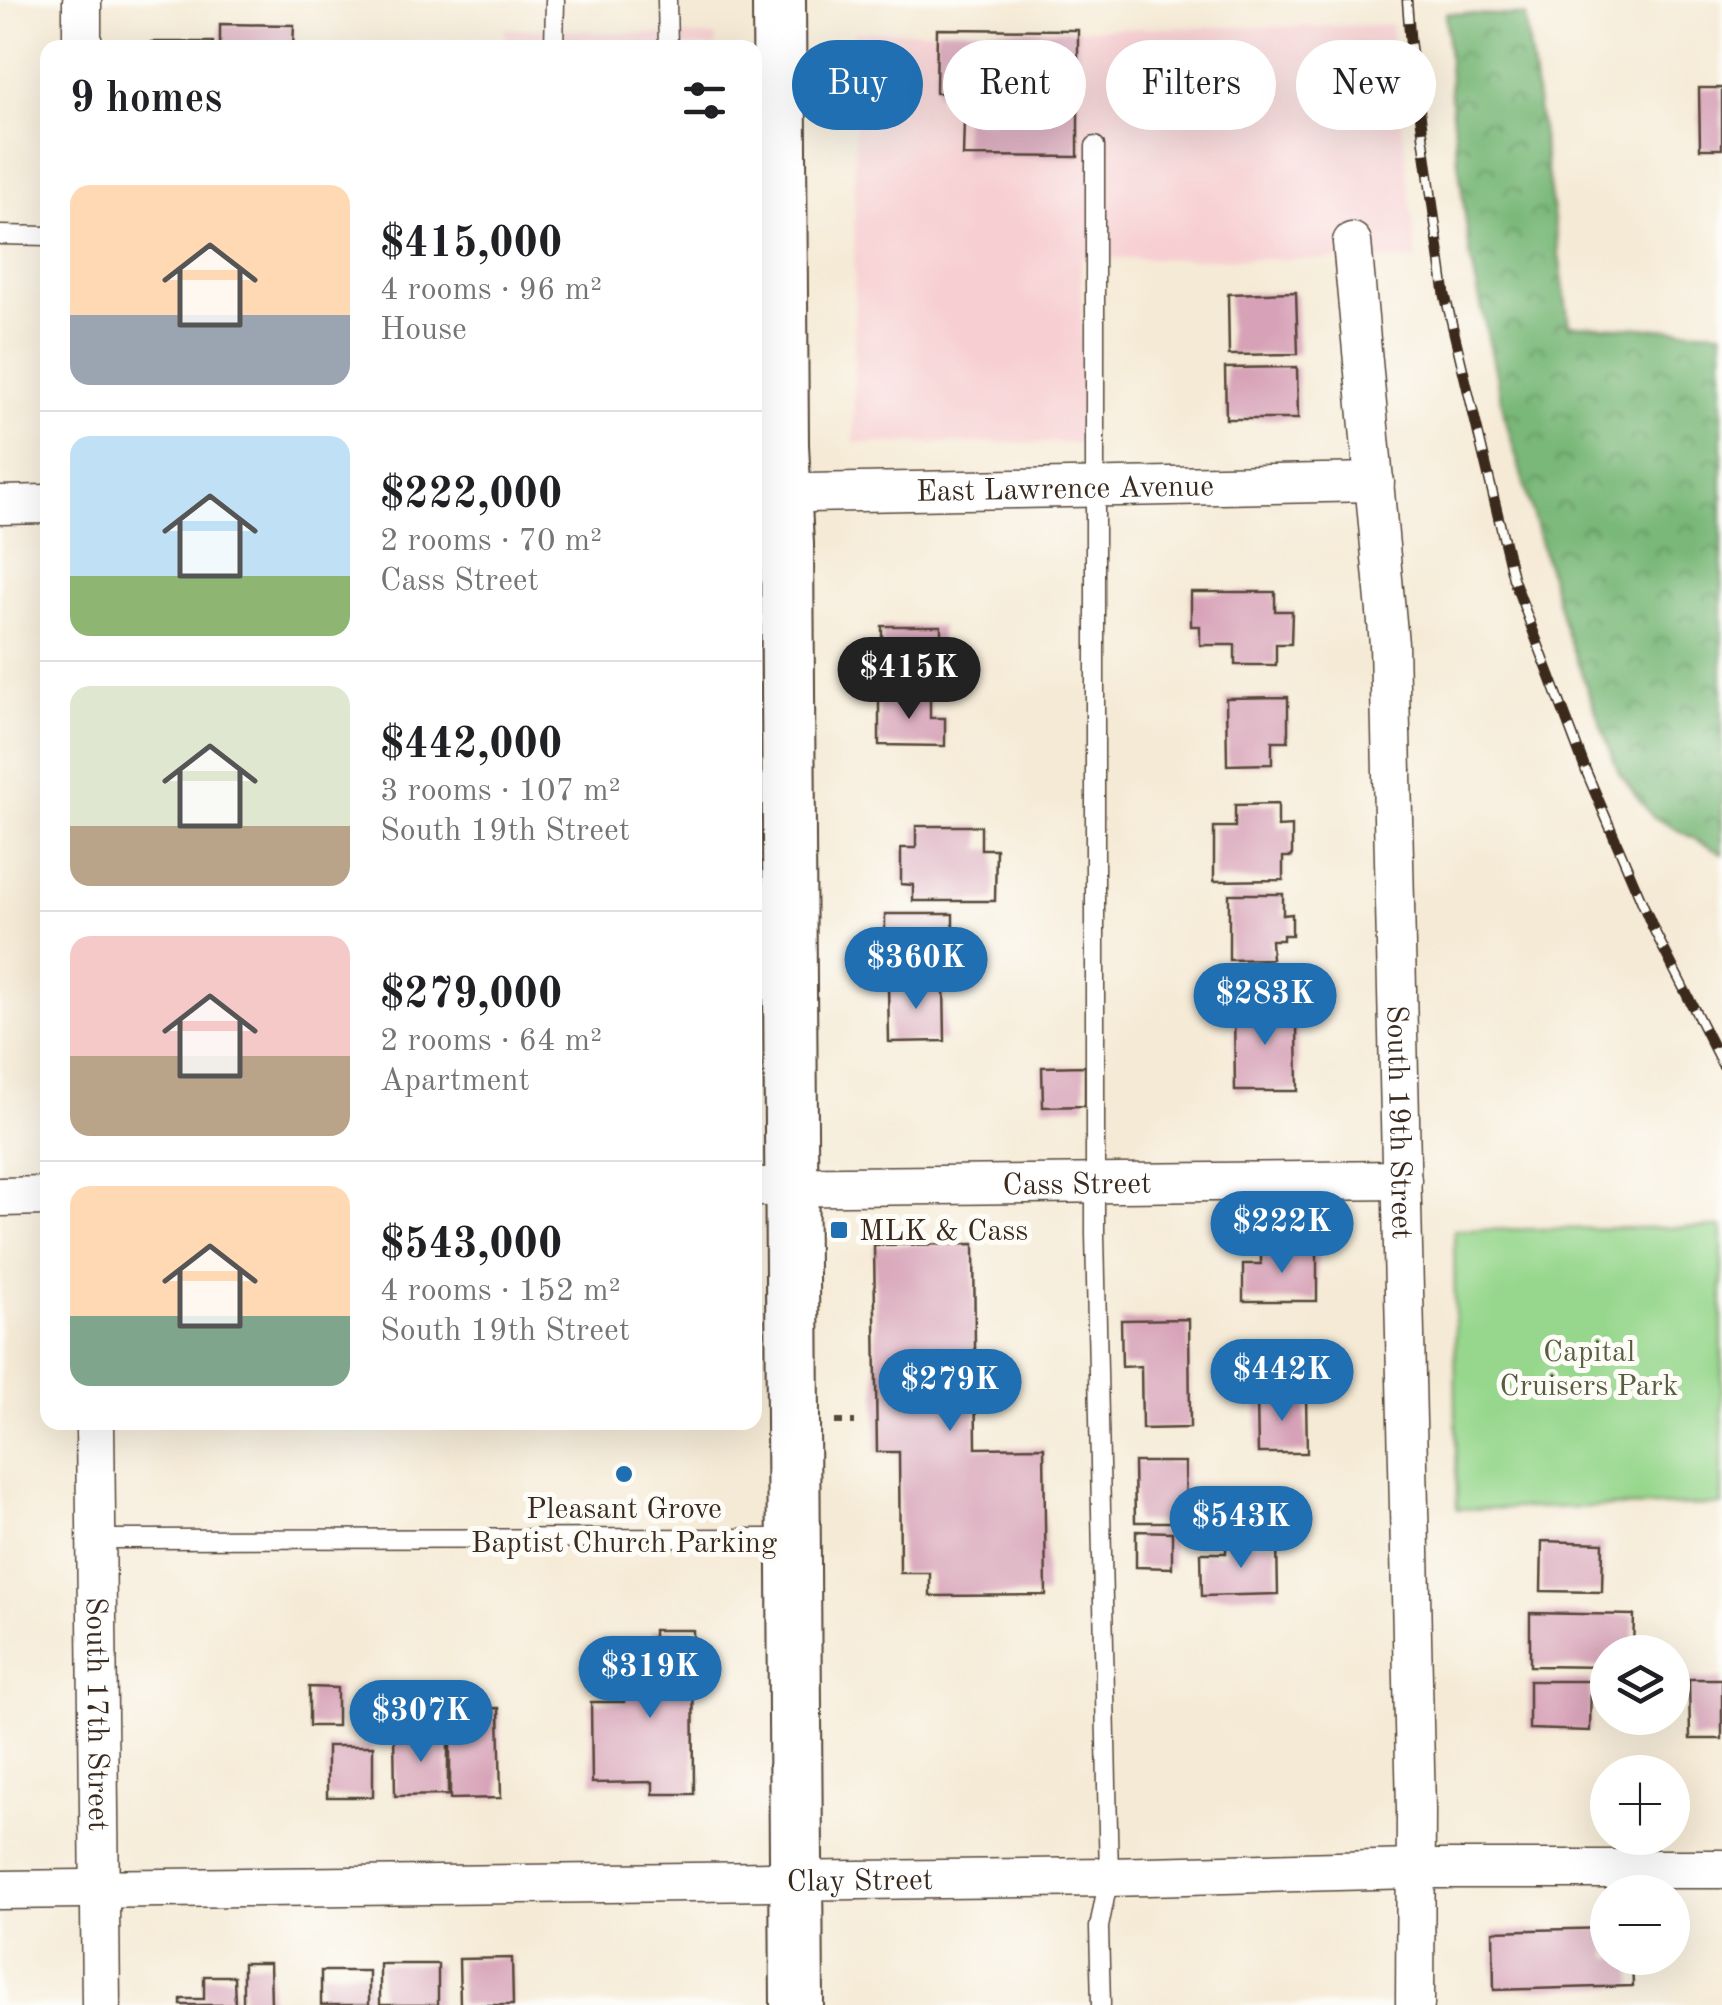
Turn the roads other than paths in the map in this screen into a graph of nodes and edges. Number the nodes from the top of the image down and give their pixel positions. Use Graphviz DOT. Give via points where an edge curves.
graph roads {
  1 [pos="82,0"];
  2 [pos="555,0"];
  3 [pos="668,0"];
  4 [pos="779,0"];
  5 [pos="82,40"];
  6 [pos="554,40"];
  7 [pos="668,40"];
  8 [pos="767,82"];
  9 [pos="1094,146"];
  10 [pos="768,208"];
  11 [pos="0,236"];
  12 [pos="40,236"];
  13 [pos="1352,242"];
  14 [pos="1375,482"];
  15 [pos="1093,489"];
  16 [pos="770,494"];
  17 [pos="40,504"];
  18 [pos="0,505"];
  19 [pos="1402,1180"];
  20 [pos="1097,1184"];
  21 [pos="773,1186"];
  22 [pos="0,1196"];
  23 [pos="40,1196"];
  24 [pos="95,1430"];
  25 [pos="794,1538"];
  26 [pos="96,1540"];
  27 [pos="1415,1869"];
  28 [pos="1722,1869"];
  29 [pos="1109,1877"];
  30 [pos="796,1881"];
  31 [pos="100,1889"];
  32 [pos="0,1890"];
  33 [pos="101,2005"];
  34 [pos="797,2005"];
  35 [pos="1101,2005"];
  36 [pos="1415,2005"];
  1 -- 5 [label="street"];
  2 -- 6 [label="lane"];
  3 -- 7 [label="lane"];
  4 -- 8 [label="street"];
  8 -- 10 [label="street"];
  9 -- 15 [label="lane"];
  10 -- 16 [label="street"];
  11 -- 12 [label="lane"];
  13 -- 14 [label="street, South 19th Street"];
  14 -- 15 [label="street, East Lawrence Avenue"];
  14 -- 19 [label="street, South 19th Street" via="1390,644"];
  15 -- 16 [label="street, East Lawrence Avenue"];
  15 -- 20 [label="lane"];
  16 -- 21 [label="street" via="780,841"];
  17 -- 18 [label="street"];
  19 -- 20 [label="street, Cass Street"];
  19 -- 27 [label="street, South 19th Street"];
  20 -- 21 [label="street, Cass Street"];
  20 -- 29 [label="lane"];
  21 -- 25 [label="street"];
  22 -- 23 [label="street"];
  24 -- 26 [label="street, South 17th Street"];
  25 -- 26 [label="lane"];
  25 -- 30 [label="street"];
  26 -- 31 [label="street, South 17th Street"];
  27 -- 28 [label="street, Clay Street"];
  27 -- 29 [label="street, Clay Street"];
  27 -- 36 [label="street, South 19th Street"];
  29 -- 30 [label="street, Clay Street"];
  29 -- 35 [label="lane" via="1100,1927"];
  30 -- 31 [label="street, Clay Street"];
  30 -- 34 [label="street"];
  31 -- 32 [label="street, Clay Street"];
  31 -- 33 [label="street, South 17th Street"];
}
